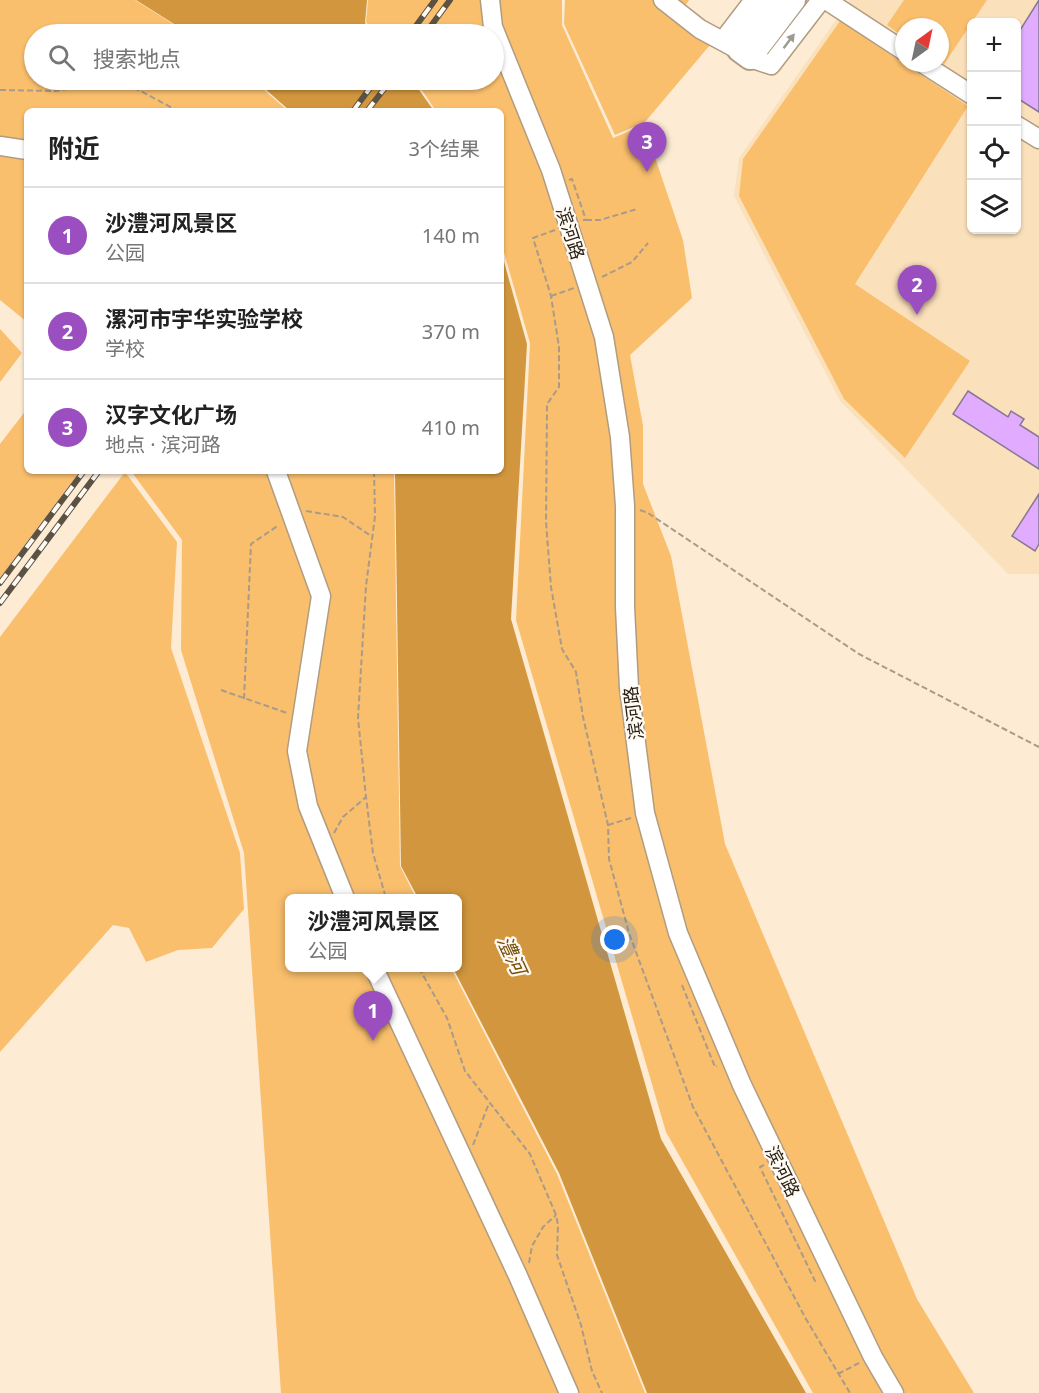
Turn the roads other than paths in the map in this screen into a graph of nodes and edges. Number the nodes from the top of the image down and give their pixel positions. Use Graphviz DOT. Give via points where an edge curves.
graph roads {
  1 [pos="490,0"];
  2 [pos="663,0"];
  3 [pos="754,0"];
  4 [pos="777,0"];
  5 [pos="794,0"];
  6 [pos="820,0"];
  7 [pos="826,0"];
  8 [pos="493,24"];
  9 [pos="895,45"];
  10 [pos="504,54"];
  11 [pos="745,54"];
  12 [pos="936,72"];
  13 [pos="967,92"];
  14 [pos="1020,126"];
  15 [pos="1039,139"];
  16 [pos="0,146"];
  17 [pos="24,150"];
  18 [pos="277,474"];
  19 [pos="343,894"];
  20 [pos="376,972"];
  21 [pos="569,1393"];
  22 [pos="894,1393"];
  1 -- 8 [label="street, 滨河路"];
  2 -- 11 [label="street" via="700,29"];
  3 -- 11 [label="street" via="728,34"];
  4 -- 11 [label="main road"];
  5 -- 11 [label="main road"];
  11 -- 6 [label="street, one-way" via="771,65"];
  7 -- 9 [label="street"];
  10 -- 22 [label="street, 滨河路" via="577,223 612,374 625,506 629,688 645,813 683,944 742,1085"];
  12 -- 13 [label="street"];
  14 -- 15 [label="street"];
  16 -- 17 [label="street"];
  18 -- 19 [label="street" via="321,596 297,752 308,806"];
  20 -- 21 [label="street"];
}
